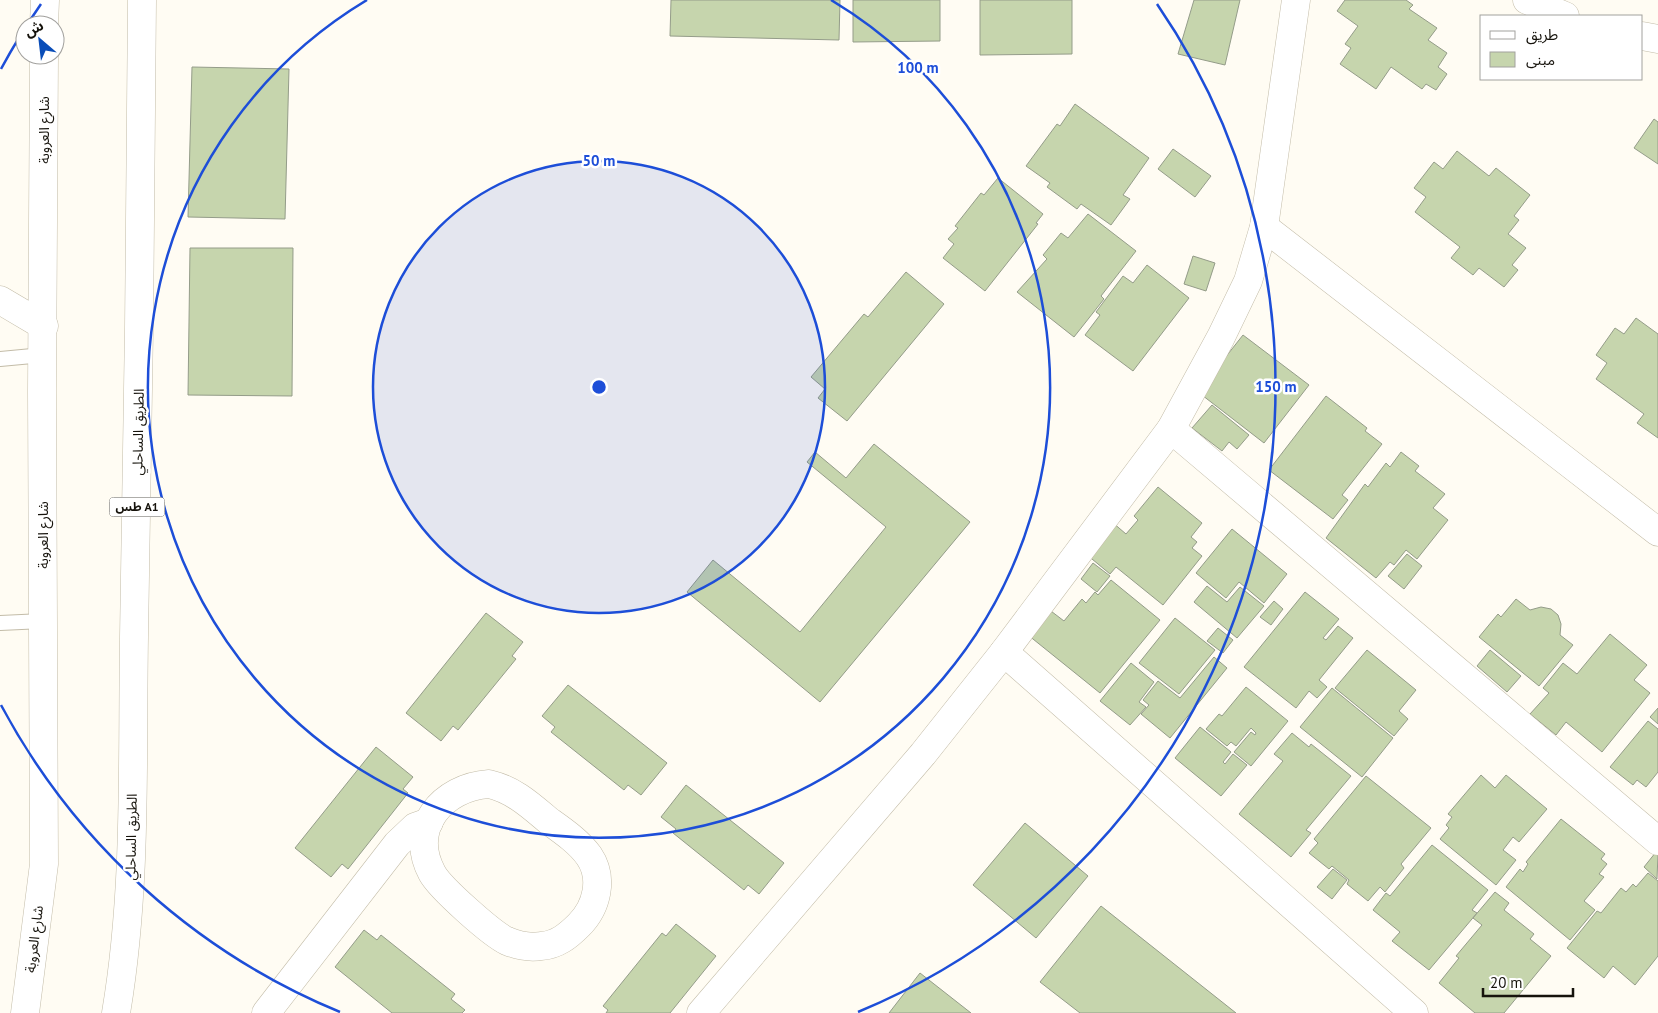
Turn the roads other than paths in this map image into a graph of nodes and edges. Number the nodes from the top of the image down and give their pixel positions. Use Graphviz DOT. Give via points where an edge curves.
graph roads {
  1 [pos="44,0"];
  2 [pos="142,0"];
  3 [pos="1296,0"];
  4 [pos="1527,0"];
  5 [pos="44,15"];
  6 [pos="1563,15"];
  7 [pos="1643,36"];
  8 [pos="1658,39"];
  9 [pos="44,65"];
  10 [pos="1264,227"];
  11 [pos="0,300"];
  12 [pos="44,326"];
  13 [pos="43,355"];
  14 [pos="0,358"];
  15 [pos="1171,429"];
  16 [pos="1658,532"];
  17 [pos="43,621"];
  18 [pos="0,623"];
  19 [pos="1004,652"];
  20 [pos="429,822"];
  21 [pos="1658,841"];
  22 [pos="25,1013"];
  23 [pos="116,1013"];
  24 [pos="266,1013"];
  25 [pos="701,1013"];
  26 [pos="1414,1013"];
  1 -- 5 [label="main road"];
  2 -- 23 [label="main road, الطريق الساحلي / طس A1" via="130,891 123,974"];
  3 -- 10 [label="main road"];
  4 -- 6 [label="main road"];
  7 -- 8 [label="main road"];
  9 -- 12 [label="main road, شارع العروبة"];
  10 -- 15 [label="main road" via="1248,281"];
  10 -- 16 [label="main road"];
  11 -- 12 [label="main road"];
  12 -- 13 [label="main road, شارع العروبة"];
  13 -- 14 [label="lane"];
  13 -- 17 [label="main road, شارع العروبة"];
  15 -- 19 [label="main road"];
  15 -- 21 [label="main road"];
  17 -- 18 [label="lane"];
  17 -- 22 [label="main road, شارع العروبة" via="44,864"];
  19 -- 25 [label="main road" via="923,754"];
  19 -- 26 [label="main road"];
  20 -- 20 [label="main road" via="424,849 432,874 441,886 505,940 528,947 558,942 582,923 593,908 597,886 589,857 517,794 489,784 473,785 447,798 436,808"];
  20 -- 24 [label="main road" via="415,827 397,844"];
}
